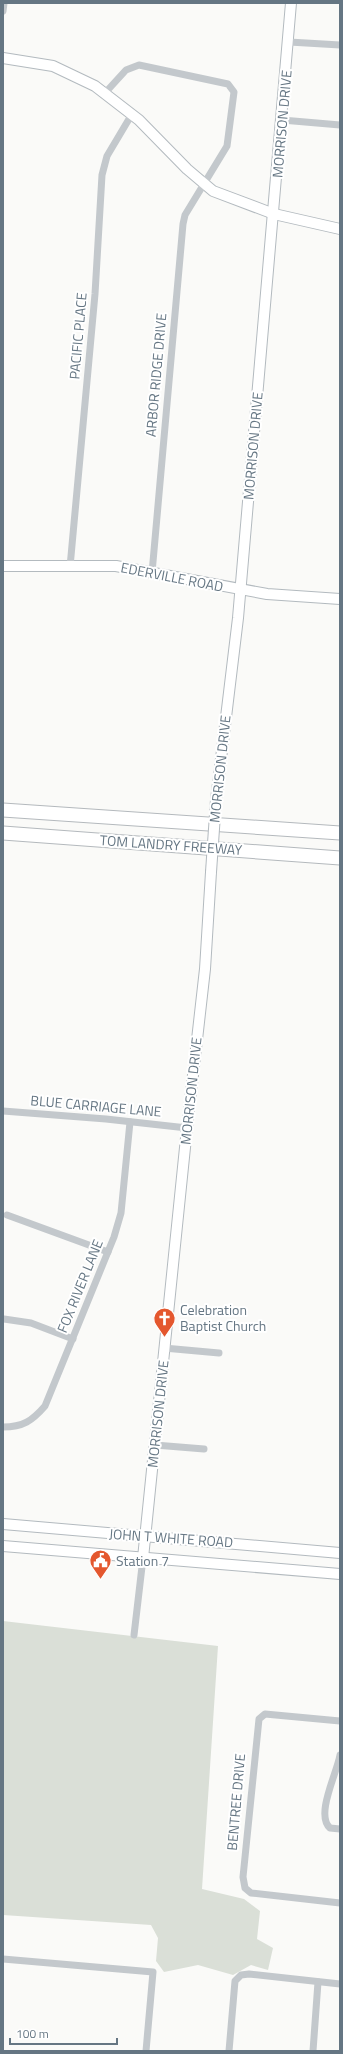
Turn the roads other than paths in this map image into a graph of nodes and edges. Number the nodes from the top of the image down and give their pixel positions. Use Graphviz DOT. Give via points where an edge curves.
graph roads {
  1 [pos="4,3"];
  2 [pos="291,3"];
  3 [pos="3,11"];
  4 [pos="289,42"];
  5 [pos="340,45"];
  6 [pos="3,58"];
  7 [pos="105,93"];
  8 [pos="132,114"];
  9 [pos="282,120"];
  10 [pos="340,125"];
  11 [pos="205,184"];
  12 [pos="274,214"];
  13 [pos="340,230"];
  14 [pos="3,566"];
  15 [pos="70,567"];
  16 [pos="152,573"];
  17 [pos="239,590"];
  18 [pos="340,599"];
  19 [pos="3,810"];
  20 [pos="3,833"];
  21 [pos="340,833"];
  22 [pos="340,858"];
  23 [pos="3,1111"];
  24 [pos="130,1122"];
  25 [pos="187,1128"];
  26 [pos="7,1215"];
  27 [pos="108,1252"];
  28 [pos="4,1320"];
  29 [pos="73,1339"];
  30 [pos="164,1348"];
  31 [pos="219,1353"];
  32 [pos="3,1427"];
  33 [pos="155,1445"];
  34 [pos="204,1449"];
  35 [pos="3,1524"];
  36 [pos="145,1537"];
  37 [pos="3,1546"];
  38 [pos="340,1553"];
  39 [pos="143,1558"];
  40 [pos="340,1574"];
  41 [pos="134,1635"];
  42 [pos="340,1721"];
  43 [pos="340,1755"];
  44 [pos="340,1829"];
  45 [pos="340,1903"];
  46 [pos="3,1959"];
  47 [pos="318,1982"];
  48 [pos="340,1984"];
  49 [pos="146,2051"];
  50 [pos="230,2051"];
  51 [pos="313,2051"];
  1 -- 3 [label="street"];
  2 -- 4 [label="street, MORRISON DRIVE"];
  4 -- 5 [label="street"];
  4 -- 9 [label="street, MORRISON DRIVE"];
  6 -- 7 [label="street" via="53,66"];
  7 -- 8 [label="street"];
  7 -- 11 [label="street, ARBOR RIDGE DRIVE" via="126,70 139,65 228,84 233,88 234,101 228,146"];
  8 -- 11 [label="street"];
  8 -- 15 [label="street, PACIFIC PLACE" via="107,156 102,175 95,294"];
  9 -- 10 [label="street"];
  9 -- 12 [label="street, MORRISON DRIVE"];
  11 -- 12 [label="street" via="213,191"];
  11 -- 16 [label="street, ARBOR RIDGE DRIVE" via="185,215 183,224"];
  12 -- 13 [label="street"];
  12 -- 17 [label="street, MORRISON DRIVE"];
  14 -- 15 [label="street, EDERVILLE ROAD"];
  15 -- 16 [label="street, EDERVILLE ROAD" via="116,566"];
  16 -- 17 [label="street, EDERVILLE ROAD"];
  17 -- 18 [label="street, EDERVILLE ROAD"];
  17 -- 25 [label="street, MORRISON DRIVE, bridge" via="216,800 205,969"];
  19 -- 21 [label="highway, TOM LANDRY FREEWAY"];
  20 -- 22 [label="highway, TOM LANDRY FREEWAY"];
  23 -- 24 [label="street, BLUE CARRIAGE LANE"];
  24 -- 25 [label="street, BLUE CARRIAGE LANE"];
  24 -- 27 [label="street, FOX RIVER LANE" via="121,1213"];
  25 -- 30 [label="street, MORRISON DRIVE"];
  26 -- 27 [label="street"];
  27 -- 29 [label="street, FOX RIVER LANE"];
  28 -- 29 [label="street" via="31,1323"];
  29 -- 32 [label="street, FOX RIVER LANE" via="45,1406 28,1422 16,1427"];
  30 -- 31 [label="street"];
  30 -- 33 [label="street, MORRISON DRIVE"];
  33 -- 34 [label="street"];
  33 -- 36 [label="street, MORRISON DRIVE"];
  35 -- 36 [label="street, JOHN T WHITE ROAD"];
  36 -- 38 [label="street, JOHN T WHITE ROAD"];
  36 -- 39 [label="street, MORRISON DRIVE"];
  37 -- 39 [label="street, JOHN T WHITE ROAD"];
  39 -- 40 [label="street, JOHN T WHITE ROAD"];
  39 -- 41 [label="street"];
  42 -- 45 [label="street, BENTREE DRIVE" via="265,1714 258,1719 243,1878 245,1888 261,1895"];
  43 -- 44 [label="street" via="338,1768 327,1796 324,1818 330,1828"];
  46 -- 49 [label="street" via="153,1972"];
  47 -- 48 [label="street"];
  47 -- 50 [label="street" via="249,1974 241,1976 235,1981"];
  47 -- 51 [label="street"];
}
